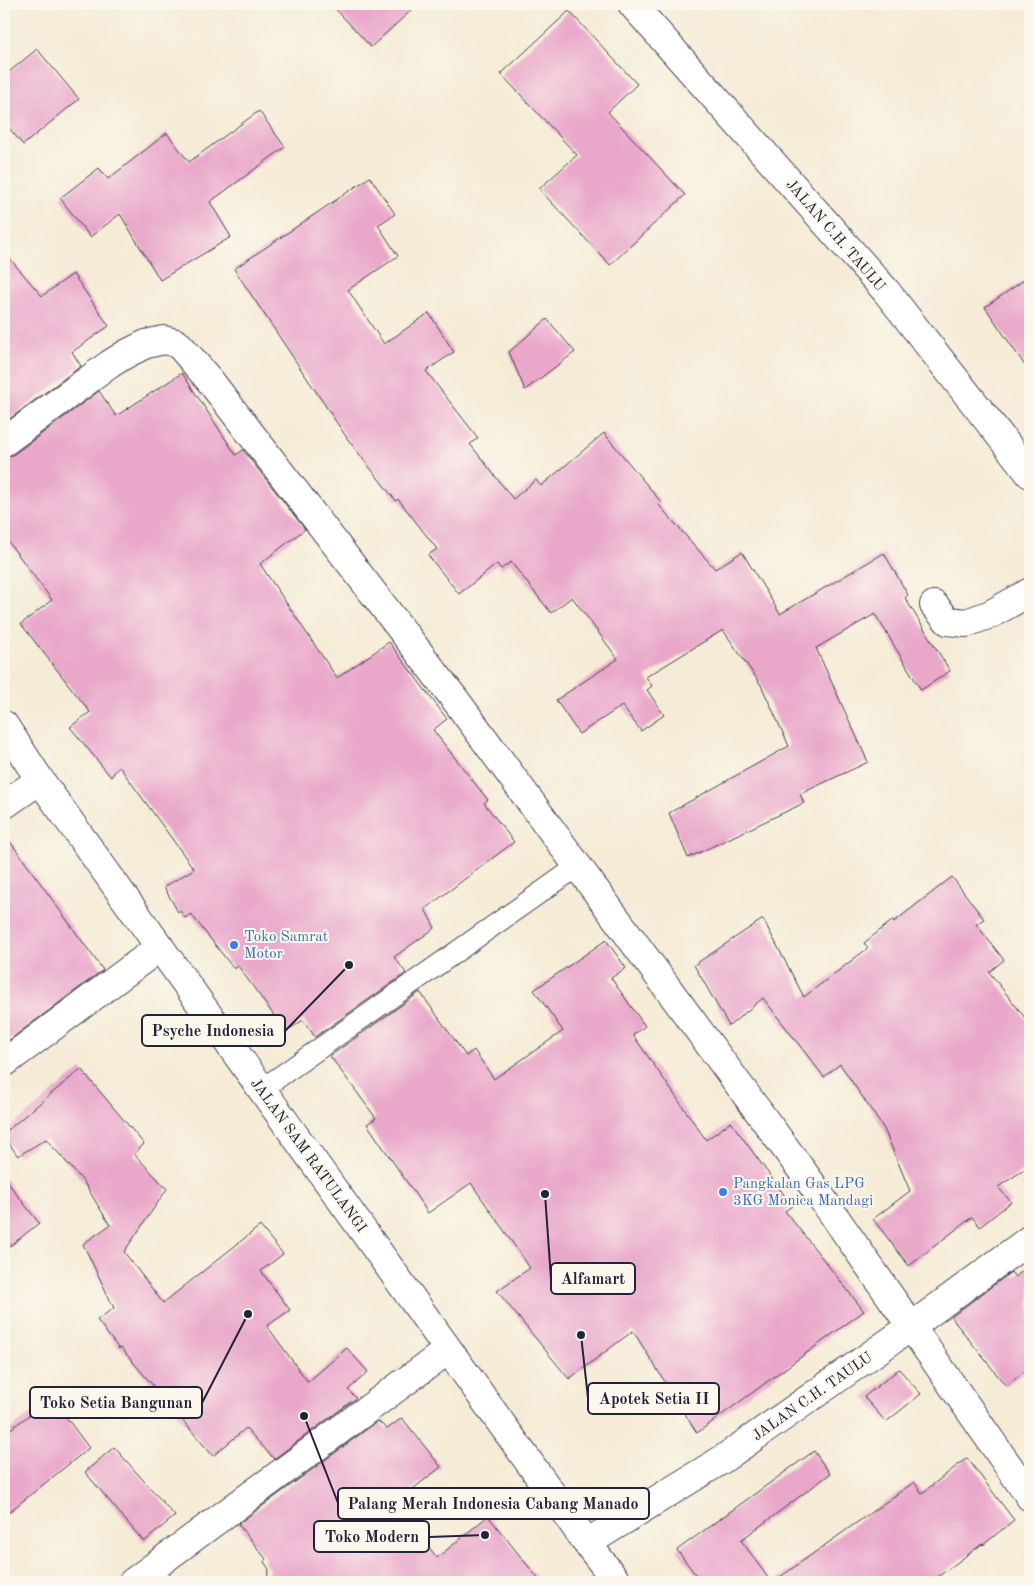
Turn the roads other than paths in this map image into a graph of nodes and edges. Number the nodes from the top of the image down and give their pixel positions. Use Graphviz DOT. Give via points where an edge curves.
graph roads {
  1 [pos="632,4"];
  2 [pos="4,442"];
  3 [pos="1030,474"];
  4 [pos="1030,592"];
  5 [pos="934,605"];
  6 [pos="4,725"];
  7 [pos="40,780"];
  8 [pos="4,806"];
  9 [pos="578,866"];
  10 [pos="160,947"];
  11 [pos="4,1063"];
  12 [pos="262,1089"];
  13 [pos="1030,1239"];
  14 [pos="912,1326"];
  15 [pos="448,1350"];
  16 [pos="1030,1497"];
  17 [pos="587,1543"];
  18 [pos="133,1582"];
  19 [pos="617,1582"];
  1 -- 3 [label="street, JALAN C.H. TAULU" via="886,291"];
  2 -- 9 [label="street" via="137,347 164,340 181,347 457,702"];
  4 -- 5 [label="street" via="991,614 966,623 948,622"];
  6 -- 7 [label="street, JALAN SAM RATULANGI"];
  7 -- 8 [label="street"];
  7 -- 10 [label="street, JALAN SAM RATULANGI"];
  9 -- 12 [label="lane"];
  9 -- 14 [label="street"];
  10 -- 11 [label="street"];
  10 -- 12 [label="street, JALAN SAM RATULANGI"];
  12 -- 15 [label="street, JALAN SAM RATULANGI"];
  13 -- 14 [label="street, JALAN C.H. TAULU"];
  14 -- 16 [label="street"];
  14 -- 17 [label="street, JALAN C.H. TAULU" via="723,1459"];
  15 -- 17 [label="street, JALAN SAM RATULANGI"];
  15 -- 18 [label="street"];
  17 -- 19 [label="street, JALAN SAM RATULANGI"];
}
